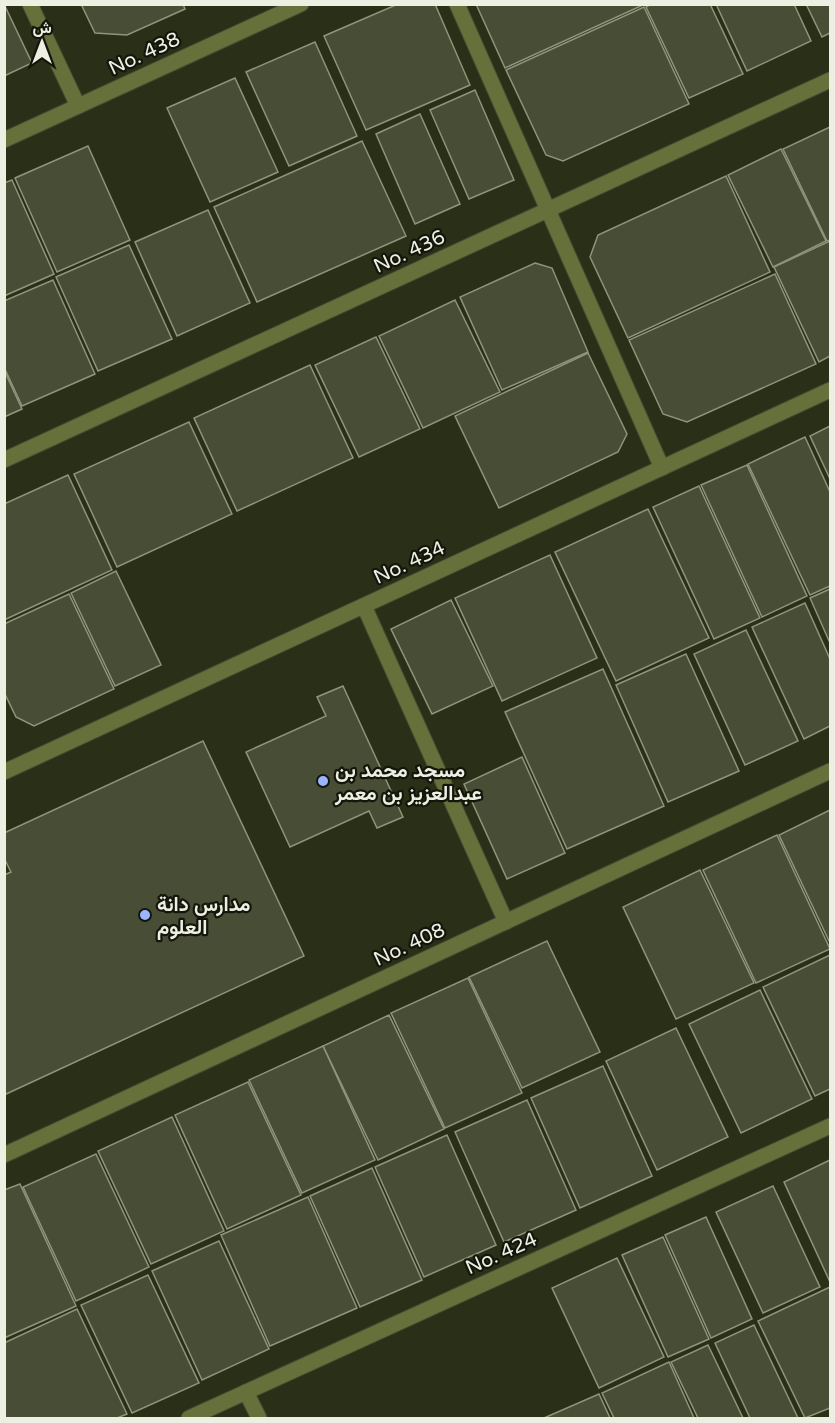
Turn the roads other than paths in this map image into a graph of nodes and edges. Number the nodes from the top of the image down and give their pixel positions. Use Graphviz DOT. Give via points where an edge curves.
graph roads {
  1 [pos="30,4"];
  2 [pos="457,4"];
  3 [pos="298,5"];
  4 [pos="831,80"];
  5 [pos="78,106"];
  6 [pos="4,140"];
  7 [pos="548,210"];
  8 [pos="831,390"];
  9 [pos="4,460"];
  10 [pos="662,468"];
  11 [pos="364,606"];
  12 [pos="831,771"];
  13 [pos="4,772"];
  14 [pos="506,922"];
  15 [pos="831,1126"];
  16 [pos="4,1155"];
  17 [pos="246,1392"];
  18 [pos="189,1419"];
  19 [pos="259,1419"];
  1 -- 5 [label="street"];
  2 -- 7 [label="street"];
  3 -- 5 [label="street, No. 438"];
  4 -- 7 [label="street, No. 436"];
  5 -- 6 [label="street, No. 438"];
  7 -- 9 [label="street, No. 436"];
  7 -- 10 [label="street"];
  8 -- 10 [label="street, No. 434"];
  10 -- 11 [label="street, No. 434"];
  11 -- 13 [label="street, No. 434"];
  11 -- 14 [label="street"];
  12 -- 14 [label="street, No. 408"];
  14 -- 16 [label="street, No. 408"];
  15 -- 17 [label="street, No. 424"];
  17 -- 18 [label="street, No. 424"];
  17 -- 19 [label="street"];
}
